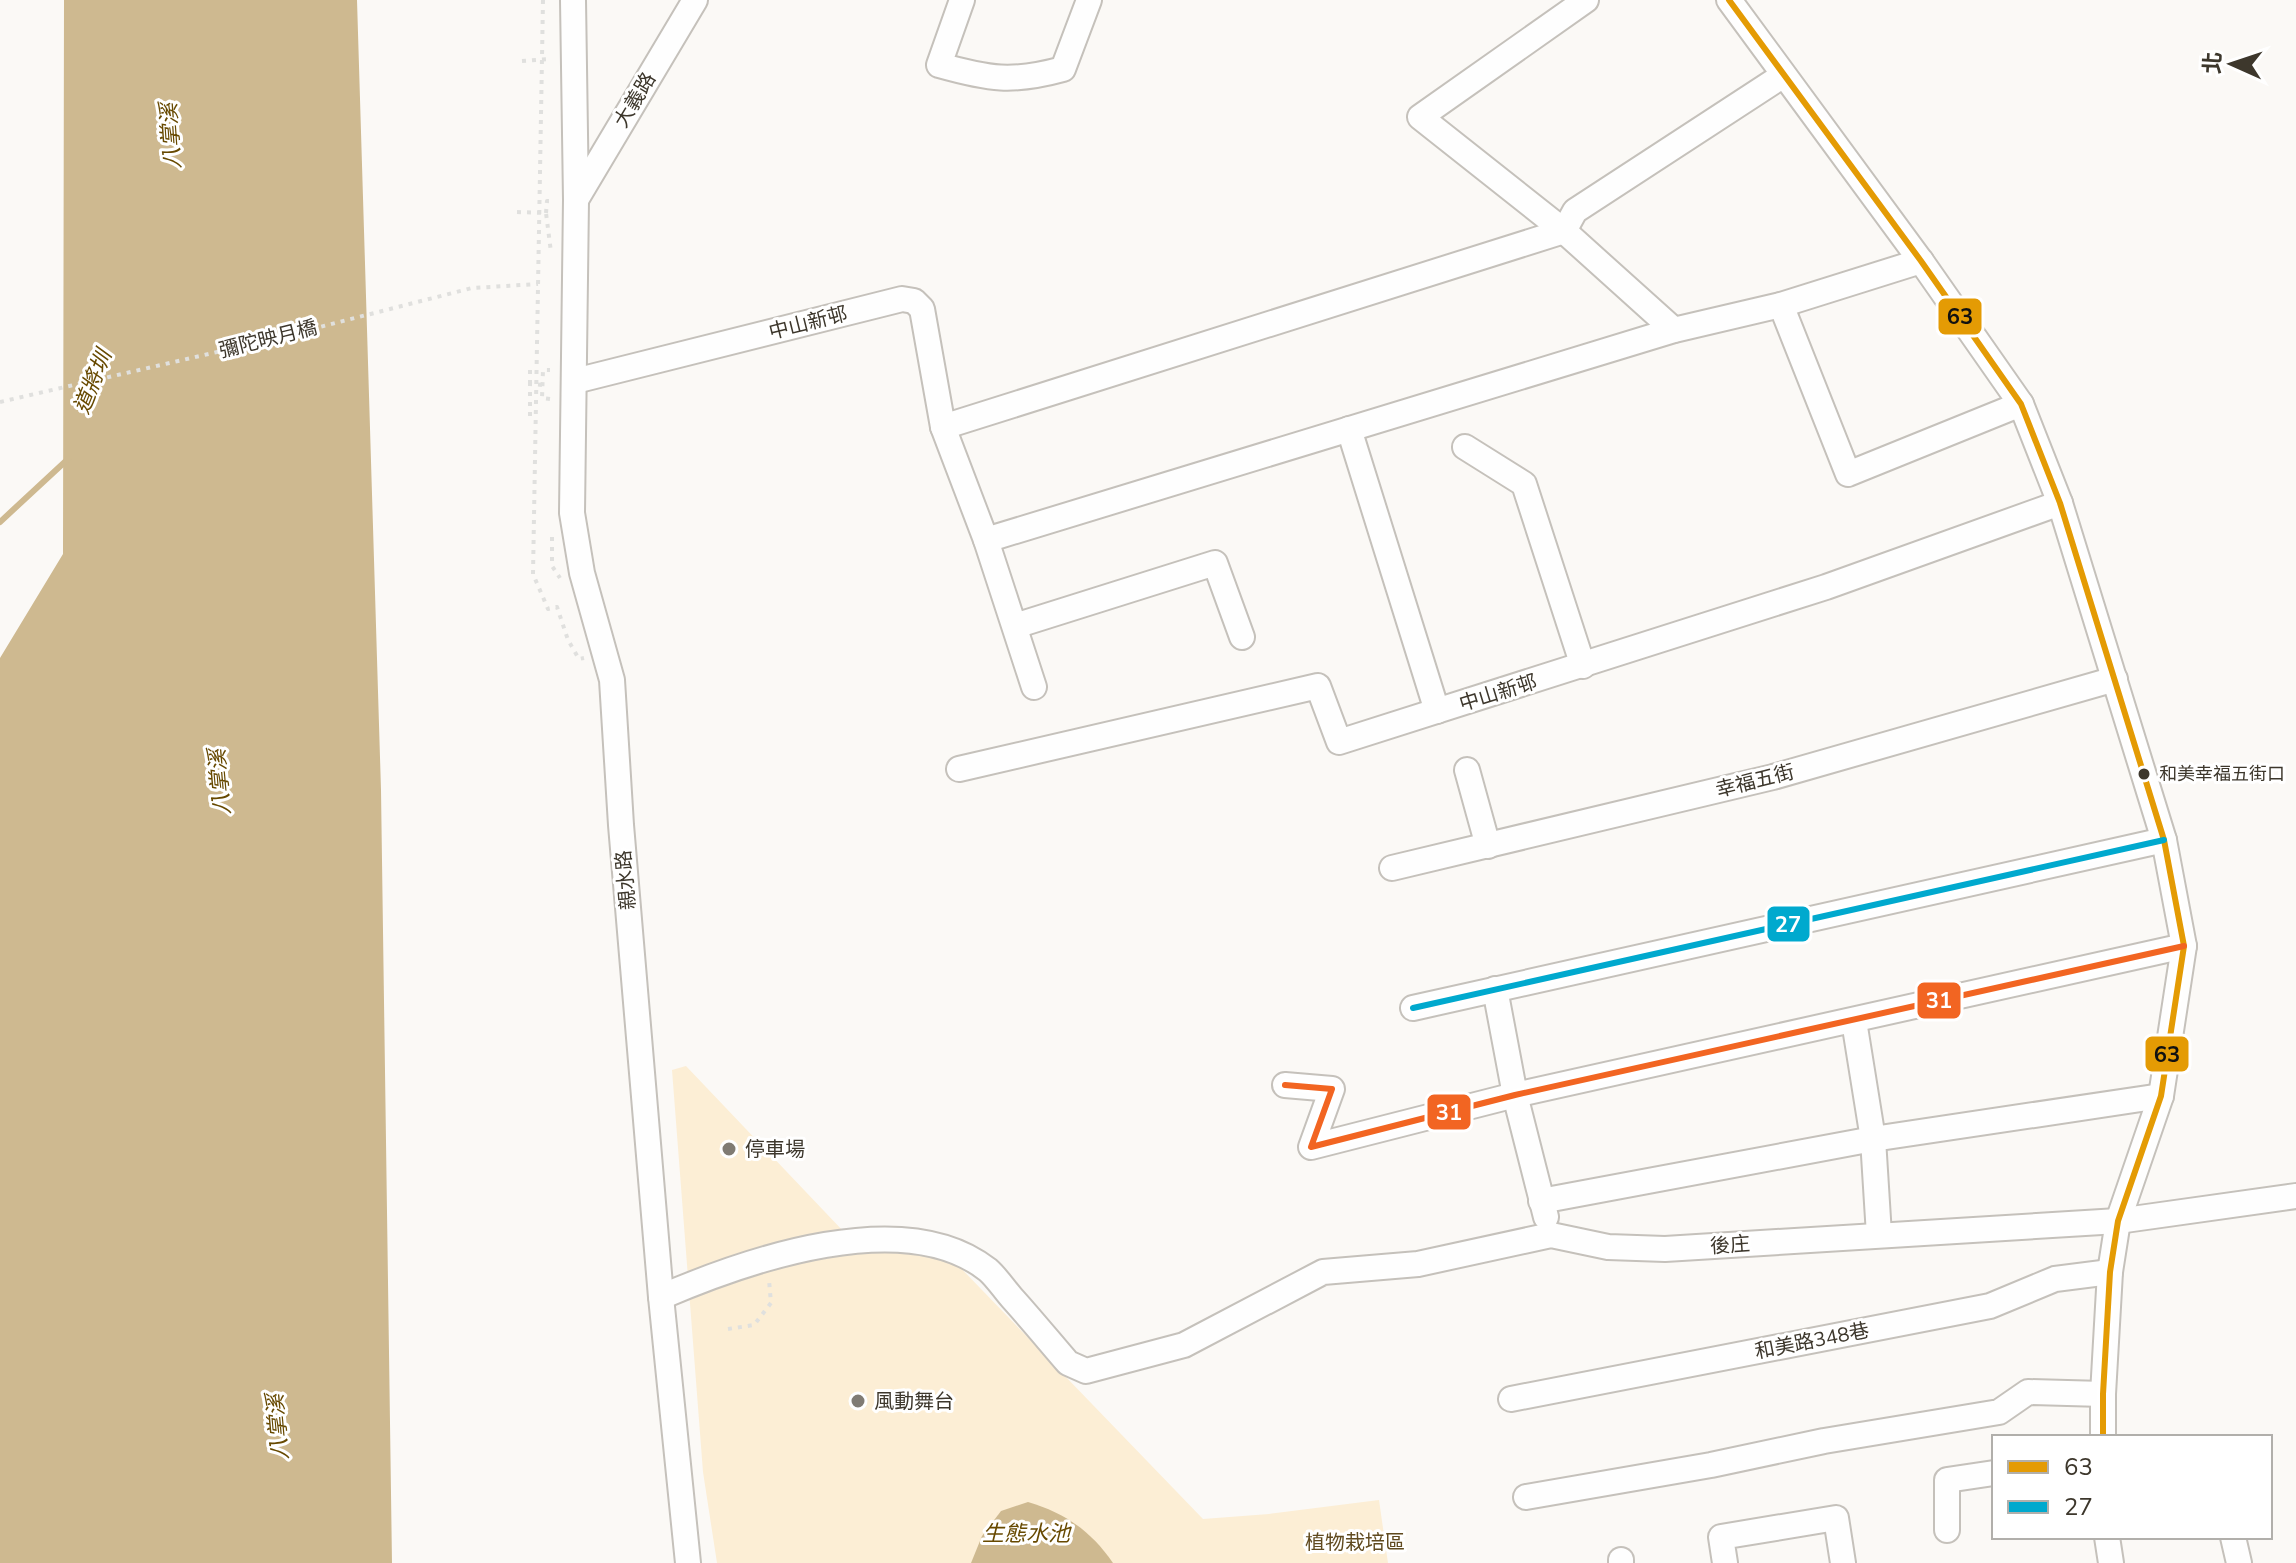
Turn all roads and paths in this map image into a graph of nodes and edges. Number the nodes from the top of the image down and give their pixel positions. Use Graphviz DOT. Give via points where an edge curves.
graph roads {
  1 [pos="543,0"];
  2 [pos="573,0"];
  3 [pos="695,0"];
  4 [pos="962,0"];
  5 [pos="1089,0"];
  6 [pos="1586,0"];
  7 [pos="1729,0"];
  8 [pos="550,59"];
  9 [pos="542,60"];
  10 [pos="522,61"];
  11 [pos="1782,76"];
  12 [pos="564,200"];
  13 [pos="517,212"];
  14 [pos="543,213"];
  15 [pos="1564,231"];
  16 [pos="551,252"];
  17 [pos="1921,261"];
  18 [pos="538,284"];
  19 [pos="1781,305"];
  20 [pos="1674,330"];
  21 [pos="530,368"];
  22 [pos="550,370"];
  23 [pos="575,381"];
  24 [pos="536,384"];
  25 [pos="550,399"];
  26 [pos="0,402"];
  27 [pos="2021,404"];
  28 [pos="530,416"];
  29 [pos="943,427"];
  30 [pos="1349,429"];
  31 [pos="1465,447"];
  32 [pos="2060,503"];
  33 [pos="986,540"];
  34 [pos="1015,626"];
  35 [pos="1242,637"];
  36 [pos="579,659"];
  37 [pos="1583,666"];
  38 [pos="2115,679"];
  39 [pos="1034,687"];
  40 [pos="1437,711"];
  41 [pos="959,769"];
  42 [pos="1467,770"];
  43 [pos="2164,840"];
  44 [pos="1488,846"];
  45 [pos="1392,868"];
  46 [pos="2184,946"];
  47 [pos="1495,989"];
  48 [pos="1413,1008"];
  49 [pos="1854,1021"];
  50 [pos="1285,1085"];
  51 [pos="1515,1095"];
  52 [pos="2161,1096"];
  53 [pos="1873,1139"];
  54 [pos="2296,1196"];
  55 [pos="1541,1201"];
  56 [pos="2118,1221"];
  57 [pos="1551,1235"];
  58 [pos="1879,1235"];
  59 [pos="769,1259"];
  60 [pos="2110,1272"];
  61 [pos="661,1297"];
  62 [pos="728,1329"];
  63 [pos="2103,1394"];
  64 [pos="1511,1399"];
  65 [pos="2103,1435"];
  66 [pos="1992,1473"];
  67 [pos="1526,1497"];
  68 [pos="1947,1530"];
  69 [pos="2107,1539"];
  70 [pos="2233,1539"];
  71 [pos="688,1563"];
  72 [pos="1725,1563"];
  73 [pos="1843,1563"];
  74 [pos="2111,1563"];
  75 [pos="2239,1563"];
  1 -- 9 [label="path"];
  2 -- 12 [label="street, 親水路"];
  3 -- 12 [label="street, 大義路"];
  4 -- 5 [label="street" via="939,65 985,78 1032,77 1063,69"];
  6 -- 15 [label="street" via="1420,117"];
  7 -- 11 [label="street"];
  8 -- 9 [label="path"];
  9 -- 10 [label="path"];
  9 -- 14 [label="path"];
  11 -- 15 [label="street" via="1575,211"];
  11 -- 17 [label="street"];
  12 -- 14 [label="path" via="547,201"];
  12 -- 23 [label="street, 親水路"];
  13 -- 14 [label="path"];
  14 -- 16 [label="path"];
  14 -- 18 [label="path"];
  15 -- 20 [label="street"];
  15 -- 29 [label="street"];
  17 -- 19 [label="street"];
  17 -- 27 [label="street"];
  18 -- 24 [label="path"];
  18 -- 26 [label="path, 彌陀映月橋" via="472,288"];
  19 -- 20 [label="street"];
  19 -- 27 [label="street" via="1848,474"];
  20 -- 30 [label="street"];
  21 -- 24 [label="path"];
  22 -- 24 [label="path" via="543,370"];
  23 -- 29 [label="street, 中山新邨" via="902,299 922,309"];
  23 -- 61 [label="street, 親水路" via="572,513 582,573 612,680"];
  24 -- 25 [label="path" via="542,398"];
  24 -- 28 [label="path"];
  24 -- 36 [label="path" via="533,574 548,609 557,607"];
  27 -- 32 [label="street"];
  29 -- 33 [label="street, 中山新邨"];
  30 -- 33 [label="street"];
  30 -- 40 [label="street"];
  31 -- 37 [label="street" via="1524,484"];
  32 -- 37 [label="street, 中山新邨"];
  32 -- 38 [label="street"];
  33 -- 34 [label="street, 中山新邨"];
  34 -- 35 [label="street" via="1215,563"];
  34 -- 39 [label="street, 中山新邨"];
  37 -- 40 [label="street, 中山新邨"];
  38 -- 43 [label="street"];
  38 -- 44 [label="street, 幸福五街" via="1773,777"];
  40 -- 41 [label="street, 中山新邨" via="1339,742 1318,686"];
  42 -- 44 [label="street"];
  43 -- 46 [label="street"];
  43 -- 47 [label="street"];
  44 -- 45 [label="street, 幸福五街"];
  46 -- 49 [label="street"];
  46 -- 52 [label="street"];
  47 -- 48 [label="street"];
  47 -- 51 [label="street"];
  49 -- 51 [label="street"];
  49 -- 53 [label="street"];
  50 -- 51 [label="street" via="1332,1089 1311,1147"];
  51 -- 55 [label="street"];
  52 -- 53 [label="street"];
  52 -- 56 [label="street"];
  53 -- 55 [label="street"];
  53 -- 58 [label="street"];
  54 -- 56 [label="street, 後庄"];
  55 -- 57 [label="street"];
  56 -- 58 [label="street, 後庄"];
  56 -- 60 [label="street"];
  57 -- 58 [label="street, 後庄" via="1608,1247 1665,1249"];
  57 -- 59 [label="street, 後庄" via="1418,1264 1323,1272 1184,1345 1086,1371 1068,1363 989,1271 959,1252 885,1239 824,1245"];
  59 -- 61 [label="street, 後庄"];
  59 -- 62 [label="path" via="771,1303 754,1325"];
  60 -- 63 [label="street"];
  60 -- 64 [label="street, 和美路348巷" via="2055,1279 1990,1306"];
  61 -- 71 [label="street, 親水路"];
  63 -- 65 [label="street"];
  63 -- 67 [label="street" via="2028,1392 1999,1412"];
  66 -- 68 [label="street" via="1947,1480"];
  69 -- 74 [label="street"];
  70 -- 75 [label="street"];
  72 -- 73 [label="street" via="1721,1537 1836,1518"];
}
